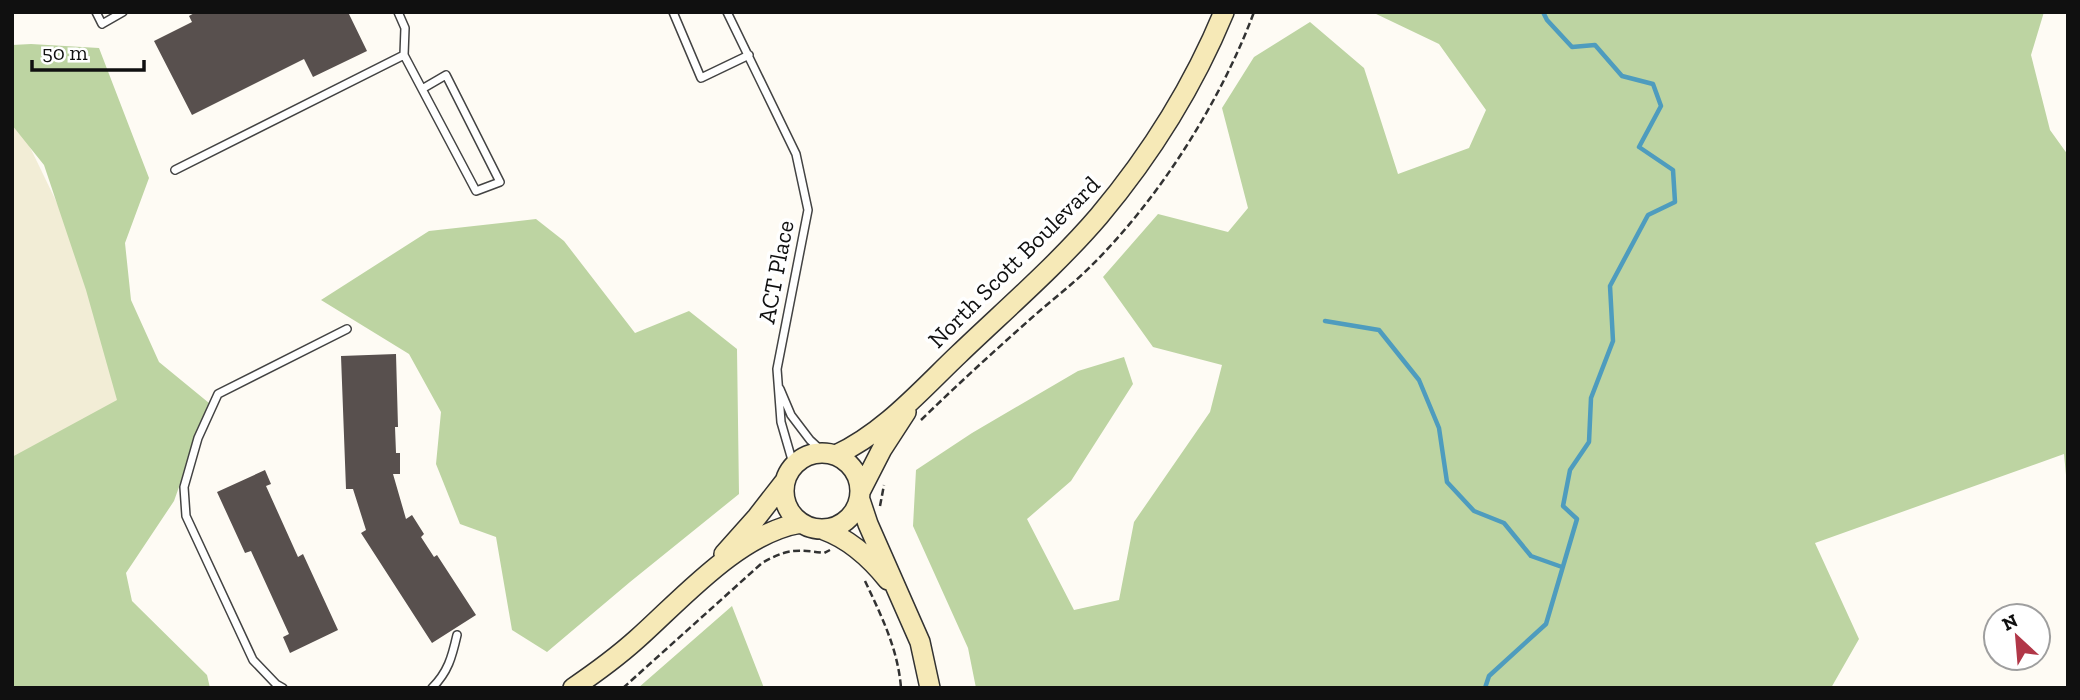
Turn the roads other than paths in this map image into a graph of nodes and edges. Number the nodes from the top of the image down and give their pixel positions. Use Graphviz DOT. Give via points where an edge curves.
graph roads {
  1 [pos="96,12"];
  2 [pos="123,12"];
  3 [pos="398,12"];
  4 [pos="673,12"];
  5 [pos="727,12"];
  6 [pos="1224,12"];
  7 [pos="404,55"];
  8 [pos="749,55"];
  9 [pos="422,89"];
  10 [pos="175,170"];
  11 [pos="347,329"];
  12 [pos="779,388"];
  13 [pos="915,395"];
  14 [pos="830,453"];
  15 [pos="788,474"];
  16 [pos="860,495"];
  17 [pos="801,523"];
  18 [pos="824,530"];
  19 [pos="715,567"];
  20 [pos="902,598"];
  21 [pos="457,635"];
  22 [pos="284,688"];
  23 [pos="432,688"];
  24 [pos="573,688"];
  25 [pos="930,688"];
  1 -- 2 [label="lane" via="102,24"];
  3 -- 7 [label="lane" via="405,28"];
  4 -- 8 [label="lane" via="701,78"];
  5 -- 8 [label="lane, ACT Place"];
  6 -- 13 [label="main road, North Scott Boulevard" via="1191,84 1135,172 1066,251"];
  7 -- 9 [label="lane"];
  7 -- 10 [label="lane"];
  8 -- 12 [label="lane, ACT Place" via="796,154 808,210 777,369"];
  9 -- 9 [label="lane" via="476,191 500,182 446,75"];
  11 -- 22 [label="lane" via="218,394 198,438 184,487 186,516 253,660"];
  12 -- 14 [label="lane, ACT Place" via="791,415 810,440"];
  12 -- 15 [label="lane, ACT Place" via="778,409 793,460"];
  13 -- 14 [label="main road, North Scott Boulevard" via="875,430"];
  13 -- 16 [label="main road, North Scott Boulevard"];
  14 -- 15 [label="main road" via="810,454 798,460"];
  14 -- 16 [label="main road" via="848,461 856,472"];
  15 -- 17 [label="main road" via="783,493 792,515"];
  15 -- 19 [label="main road"];
  16 -- 18 [label="main road" via="847,521"];
  16 -- 20 [label="main road" via="868,524"];
  17 -- 18 [label="main road"];
  17 -- 19 [label="main road" via="772,531"];
  18 -- 20 [label="main road" via="863,555"];
  19 -- 24 [label="main road" via="636,641"];
  20 -- 25 [label="main road" via="920,642"];
  21 -- 23 [label="lane" via="451,662"];
}
